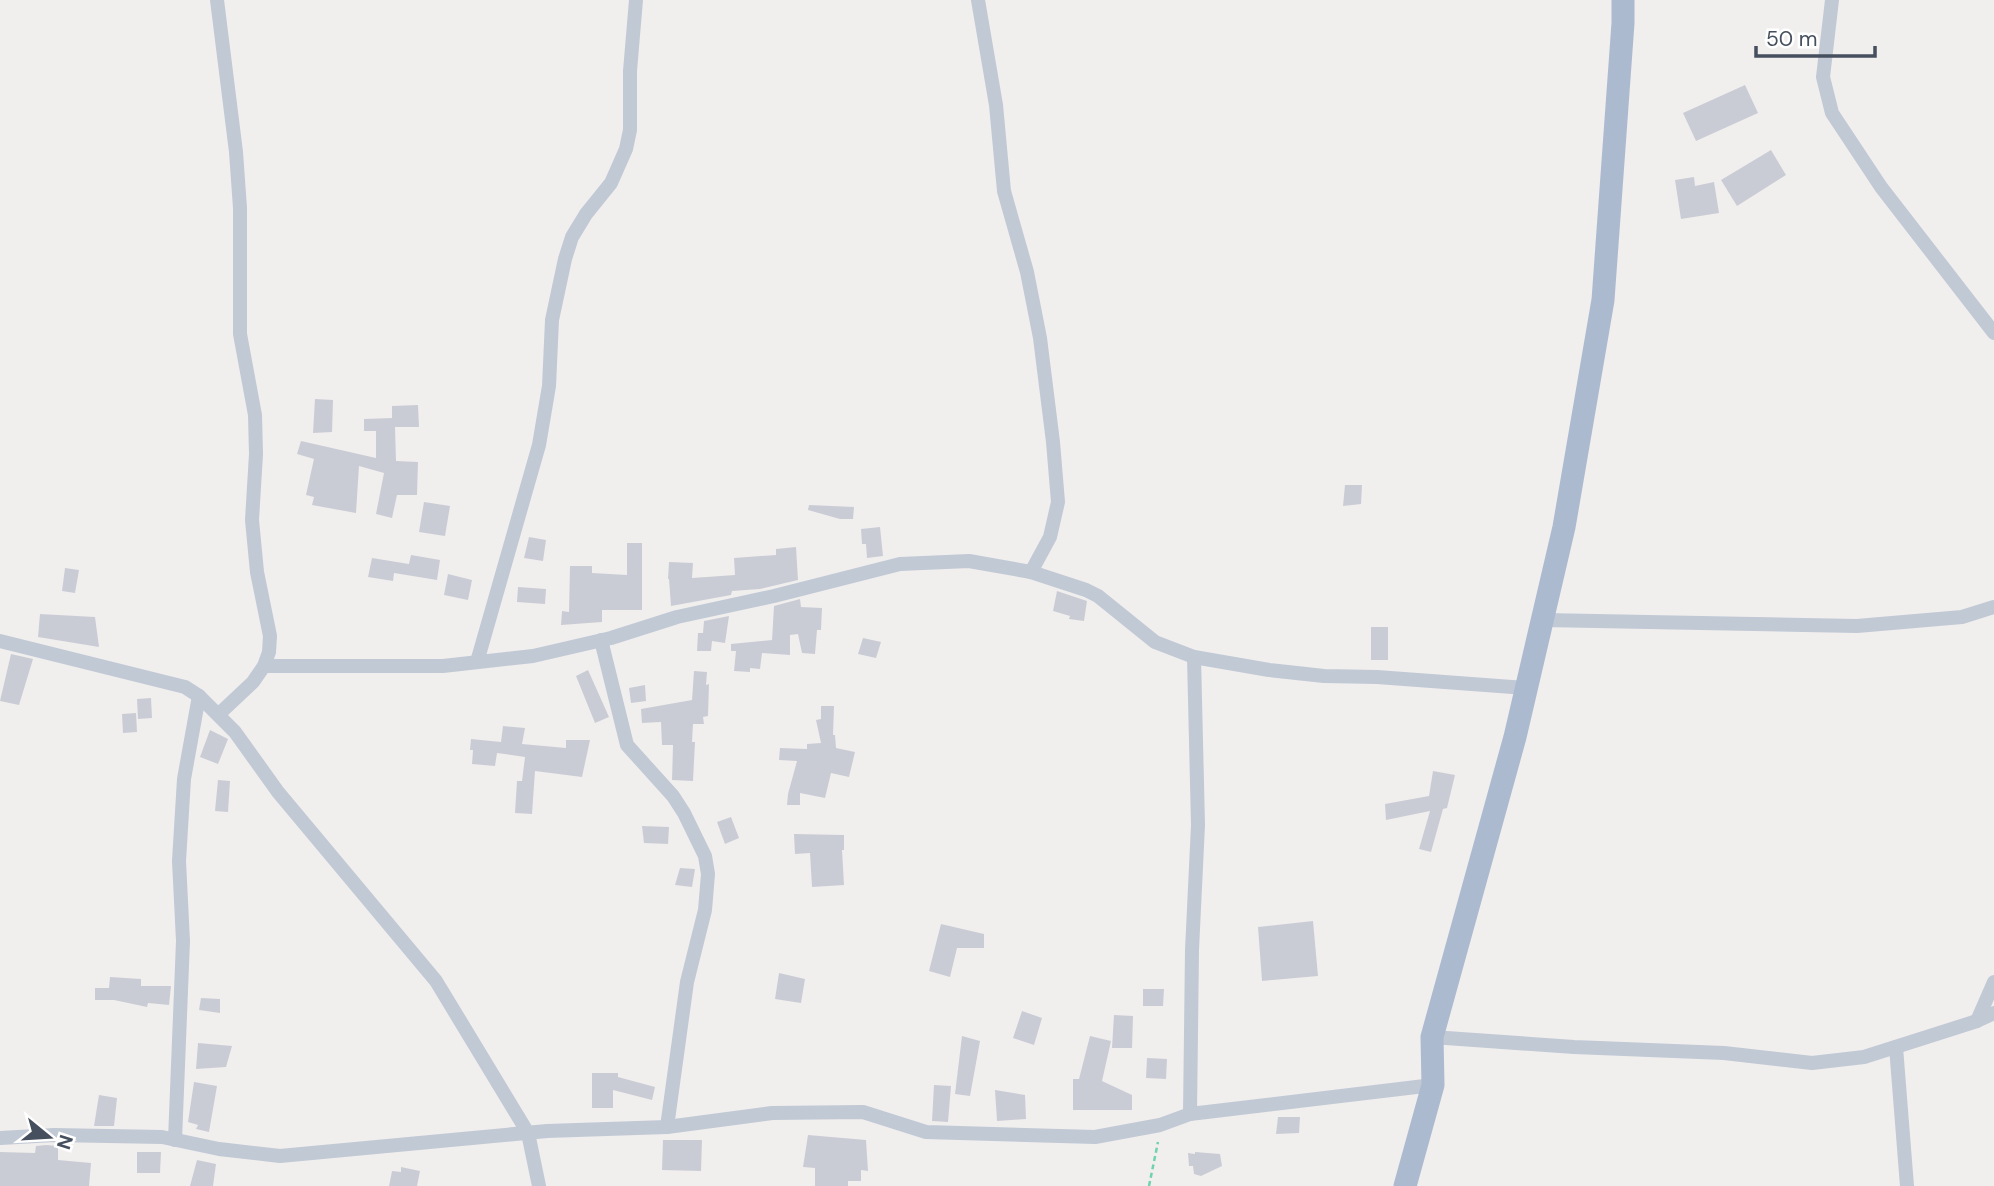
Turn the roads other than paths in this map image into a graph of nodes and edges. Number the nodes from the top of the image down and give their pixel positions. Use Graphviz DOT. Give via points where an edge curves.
graph roads {
  1 [pos="218,0"];
  2 [pos="636,0"];
  3 [pos="978,0"];
  4 [pos="1623,0"];
  5 [pos="1832,0"];
  6 [pos="1994,333"];
  7 [pos="1031,572"];
  8 [pos="1994,607"];
  9 [pos="1543,620"];
  10 [pos="601,640"];
  11 [pos="0,641"];
  12 [pos="1194,657"];
  13 [pos="477,662"];
  14 [pos="264,666"];
  15 [pos="1526,688"];
  16 [pos="199,696"];
  17 [pos="219,714"];
  18 [pos="1994,982"];
  19 [pos="1994,1013"];
  20 [pos="1977,1021"];
  21 [pos="1432,1037"];
  22 [pos="1896,1047"];
  23 [pos="1433,1085"];
  24 [pos="1190,1114"];
  25 [pos="667,1127"];
  26 [pos="528,1133"];
  27 [pos="0,1138"];
  28 [pos="175,1140"];
  29 [pos="540,1186"];
  30 [pos="1405,1186"];
  31 [pos="1907,1186"];
  1 -- 14 [label="street" via="240,208 240,334 255,428 252,520 270,636"];
  2 -- 13 [label="street" via="626,149 611,183 572,237 565,259 552,320 549,386 539,445"];
  3 -- 7 [label="street" via="996,105 1004,191 1040,338 1053,442 1058,502 1050,537"];
  4 -- 9 [label="main road" via="1602,300 1564,527"];
  5 -- 6 [label="street" via="1823,77 1832,113 1881,187"];
  7 -- 10 [label="street" via="969,561 900,564 677,617"];
  7 -- 12 [label="street" via="1098,596 1155,642"];
  8 -- 9 [label="street" via="1962,617 1857,626"];
  9 -- 15 [label="main road"];
  10 -- 13 [label="street" via="533,656"];
  10 -- 25 [label="street" via="627,745 684,813 705,856 708,874"];
  11 -- 16 [label="street" via="164,680"];
  12 -- 15 [label="street" via="1324,676"];
  12 -- 24 [label="street" via="1198,825"];
  13 -- 14 [label="street"];
  14 -- 17 [label="street"];
  15 -- 21 [label="main road"];
  16 -- 17 [label="street"];
  16 -- 28 [label="street" via="184,779 179,861 183,941"];
  17 -- 26 [label="street" via="436,981"];
  18 -- 20 [label="street"];
  19 -- 20 [label="street"];
  20 -- 22 [label="street"];
  21 -- 22 [label="street" via="1724,1053 1812,1063 1864,1057"];
  21 -- 23 [label="main road"];
  22 -- 31 [label="street"];
  23 -- 24 [label="street"];
  23 -- 30 [label="main road"];
  24 -- 25 [label="street" via="1160,1125 1095,1137 926,1132 863,1112 772,1113"];
  25 -- 26 [label="street"];
  26 -- 28 [label="street" via="280,1156"];
  26 -- 29 [label="street"];
  27 -- 28 [label="street" via="123,1135"];
}
